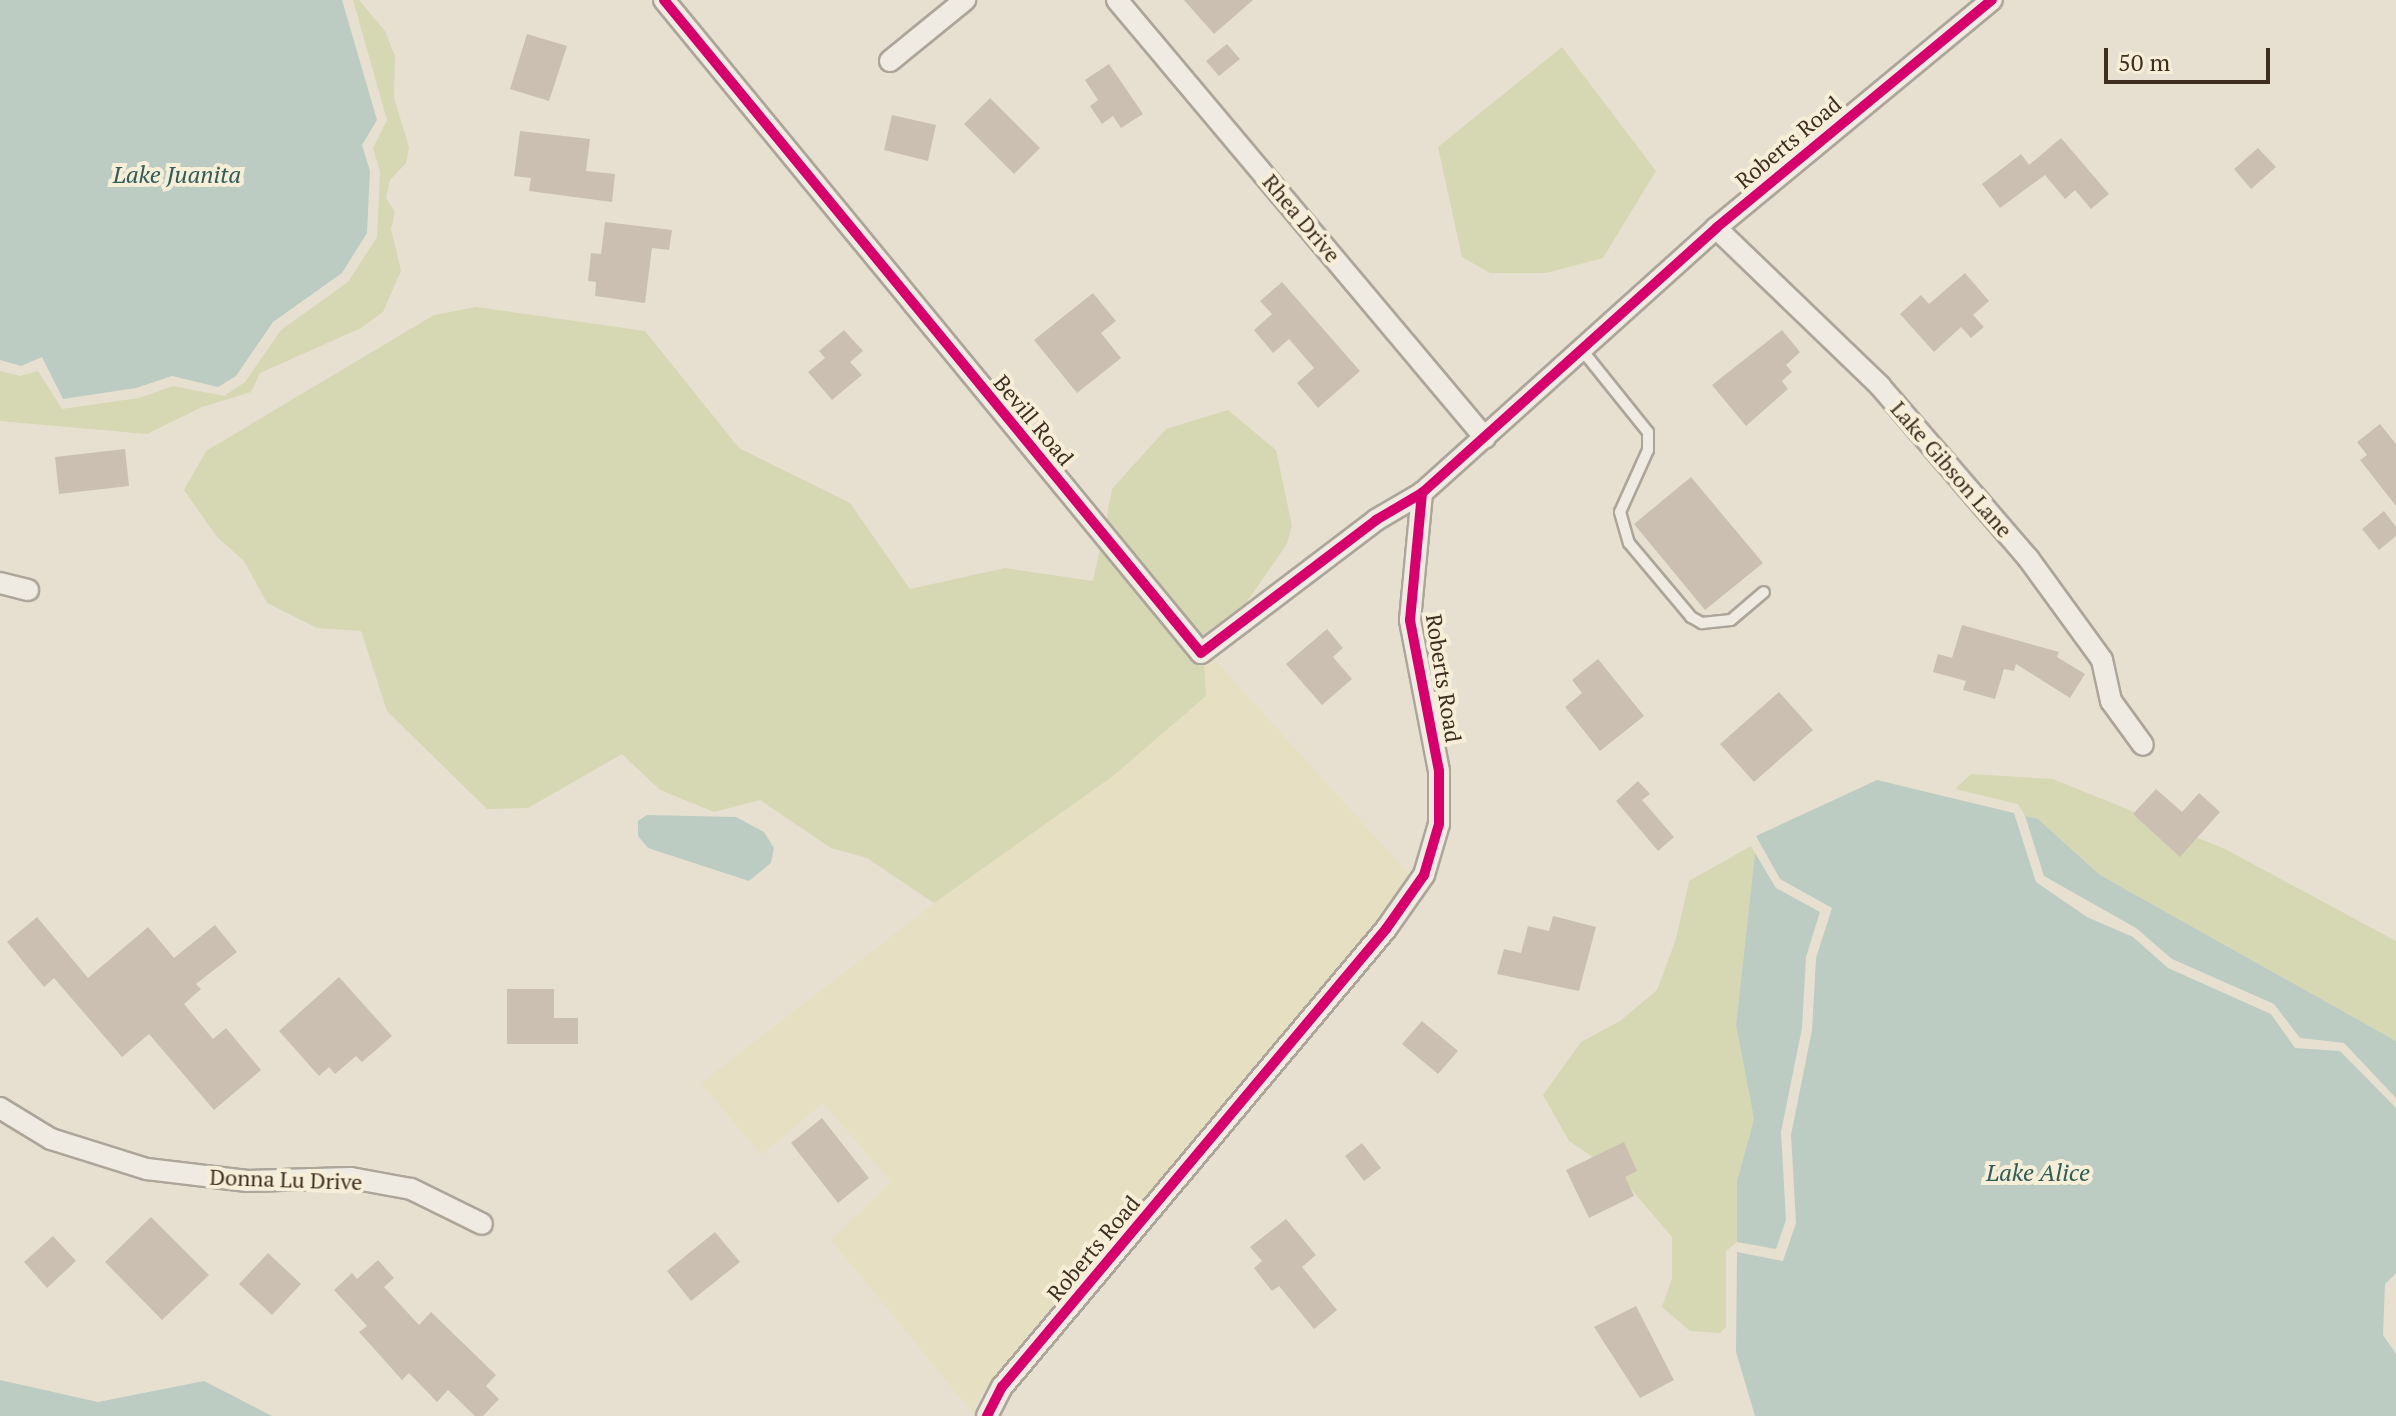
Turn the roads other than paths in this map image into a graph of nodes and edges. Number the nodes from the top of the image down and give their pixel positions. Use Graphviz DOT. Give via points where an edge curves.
graph roads {
  1 [pos="664,0"];
  2 [pos="965,0"];
  3 [pos="1117,0"];
  4 [pos="1992,0"];
  5 [pos="890,61"];
  6 [pos="1716,228"];
  7 [pos="1582,350"];
  8 [pos="1485,438"];
  9 [pos="1422,493"];
  10 [pos="0,583"];
  11 [pos="28,590"];
  12 [pos="1764,592"];
  13 [pos="2143,745"];
  14 [pos="0,1108"];
  15 [pos="482,1224"];
  16 [pos="987,1416"];
  1 -- 9 [label="street, Bevill Road" via="1201,653 1376,520"];
  2 -- 5 [label="street"];
  3 -- 8 [label="street, Rhea Drive"];
  4 -- 6 [label="street, Roberts Road"];
  6 -- 7 [label="street, Roberts Road"];
  6 -- 13 [label="street, Lake Gibson Lane" via="1880,386 2028,558 2102,660 2111,701"];
  7 -- 8 [label="street, Roberts Road"];
  7 -- 12 [label="lane" via="1648,432 1648,450 1620,512 1629,543 1691,617 1702,623 1731,620"];
  8 -- 9 [label="street, Roberts Road"];
  9 -- 16 [label="street, Roberts Road" via="1410,620 1439,771 1439,824 1424,875 1376,941 1002,1387"];
  10 -- 11 [label="street"];
  14 -- 15 [label="street, Donna Lu Drive" via="51,1139 147,1169 247,1181 351,1178 411,1189"];
}
